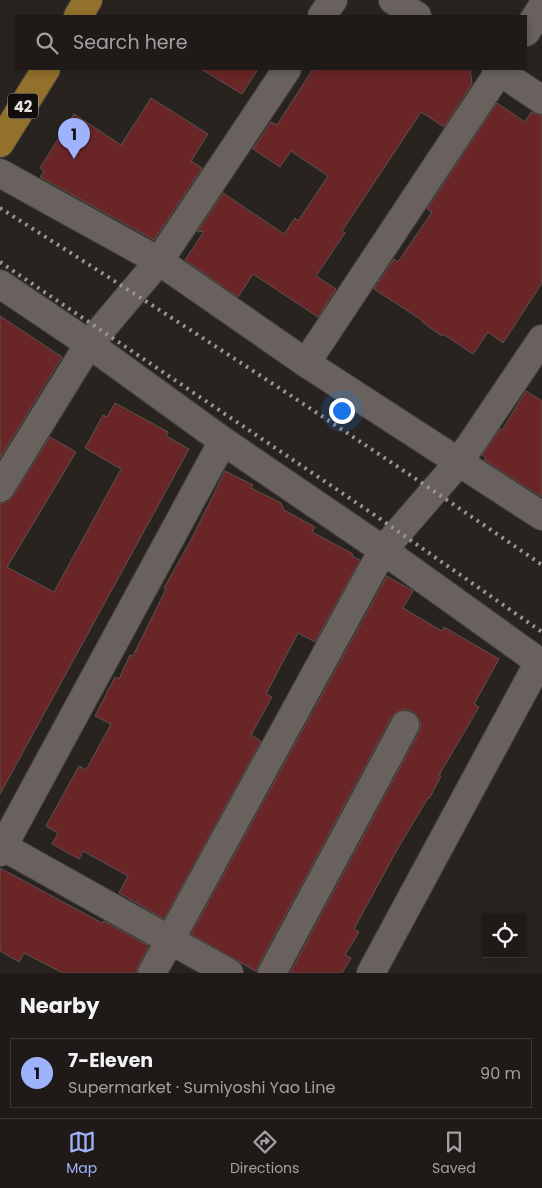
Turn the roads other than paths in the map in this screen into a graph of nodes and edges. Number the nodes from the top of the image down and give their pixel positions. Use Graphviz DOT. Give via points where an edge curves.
graph roads {
  1 [pos="88,0"];
  2 [pos="333,0"];
  3 [pos="393,0"];
  4 [pos="542,7"];
  5 [pos="79,15"];
  6 [pos="323,15"];
  7 [pos="416,15"];
  8 [pos="527,30"];
  9 [pos="45,70"];
  10 [pos="286,70"];
  11 [pos="499,70"];
  12 [pos="542,100"];
  13 [pos="0,143"];
  14 [pos="0,173"];
  15 [pos="159,261"];
  16 [pos="0,284"];
  17 [pos="542,338"];
  18 [pos="89,344"];
  19 [pos="306,363"];
  20 [pos="223,441"];
  21 [pos="459,462"];
  22 [pos="0,488"];
  23 [pos="542,516"];
  24 [pos="383,550"];
  25 [pos="540,663"];
  26 [pos="405,725"];
  27 [pos="1,848"];
  28 [pos="170,941"];
  29 [pos="152,973"];
  30 [pos="230,973"];
  31 [pos="272,973"];
  32 [pos="371,973"];
  1 -- 5 [label="main road"];
  2 -- 6 [label="street"];
  3 -- 7 [label="street"];
  4 -- 8 [label="street"];
  9 -- 13 [label="main road, 42"];
  10 -- 15 [label="street"];
  11 -- 12 [label="street"];
  11 -- 19 [label="street"];
  14 -- 15 [label="street"];
  15 -- 18 [label="street"];
  15 -- 19 [label="street"];
  16 -- 18 [label="street"];
  17 -- 21 [label="street"];
  18 -- 20 [label="street"];
  18 -- 22 [label="street"];
  19 -- 21 [label="street"];
  20 -- 24 [label="street"];
  20 -- 27 [label="street"];
  21 -- 23 [label="street"];
  21 -- 24 [label="street"];
  24 -- 25 [label="street"];
  24 -- 28 [label="street"];
  25 -- 32 [label="street"];
  26 -- 31 [label="street"];
  27 -- 28 [label="street"];
  28 -- 29 [label="street"];
  28 -- 30 [label="street"];
}
